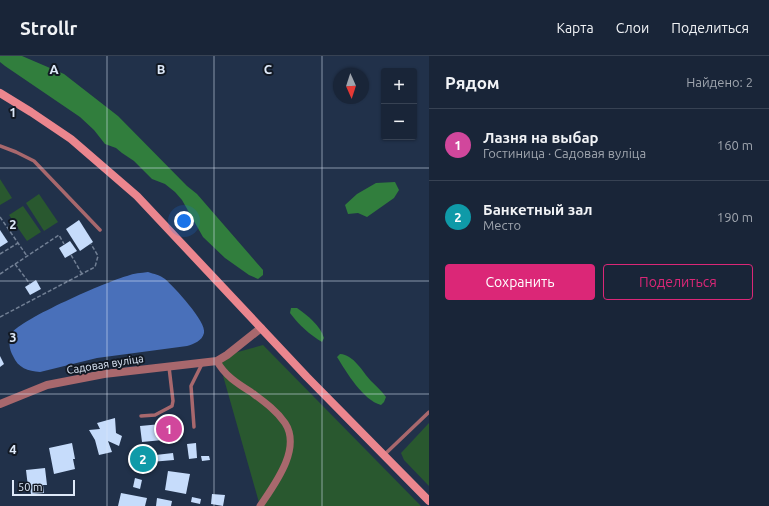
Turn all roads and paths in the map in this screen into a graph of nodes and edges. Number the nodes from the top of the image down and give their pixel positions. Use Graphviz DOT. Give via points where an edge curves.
graph roads {
  1 [pos="0,93"];
  2 [pos="0,146"];
  3 [pos="0,217"];
  4 [pos="3,220"];
  5 [pos="0,222"];
  6 [pos="100,230"];
  7 [pos="18,243"];
  8 [pos="64,244"];
  9 [pos="91,244"];
  10 [pos="0,254"];
  11 [pos="71,255"];
  12 [pos="27,256"];
  13 [pos="15,264"];
  14 [pos="0,274"];
  15 [pos="82,274"];
  16 [pos="30,284"];
  17 [pos="0,317"];
  18 [pos="261,328"];
  19 [pos="218,361"];
  20 [pos="202,364"];
  21 [pos="169,367"];
  22 [pos="0,404"];
  23 [pos="429,412"];
  24 [pos="141,416"];
  25 [pos="194,427"];
  26 [pos="384,455"];
  27 [pos="429,500"];
  28 [pos="260,506"];
  1 -- 18 [label="main road" via="71,139 105,167 137,196"];
  2 -- 6 [label="lane" via="34,161"];
  3 -- 4 [label="path"];
  4 -- 5 [label="path"];
  4 -- 7 [label="path"];
  7 -- 10 [label="path"];
  7 -- 12 [label="path"];
  8 -- 12 [label="path" via="59,235"];
  9 -- 15 [label="path" via="98,256 95,267"];
  11 -- 15 [label="path"];
  12 -- 13 [label="path"];
  13 -- 14 [label="path"];
  13 -- 16 [label="path"];
  15 -- 17 [label="path"];
  18 -- 19 [label="street"];
  18 -- 26 [label="main road"];
  19 -- 20 [label="street, Садовая вуліца"];
  19 -- 28 [label="street" via="230,377 279,414 290,435 286,465"];
  20 -- 21 [label="street, Садовая вуліца"];
  20 -- 25 [label="lane" via="191,386"];
  21 -- 22 [label="street, Садовая вуліца" via="104,374 47,385"];
  21 -- 24 [label="lane" via="174,400 172,406 154,415"];
  23 -- 26 [label="lane"];
  26 -- 27 [label="main road"];
}
